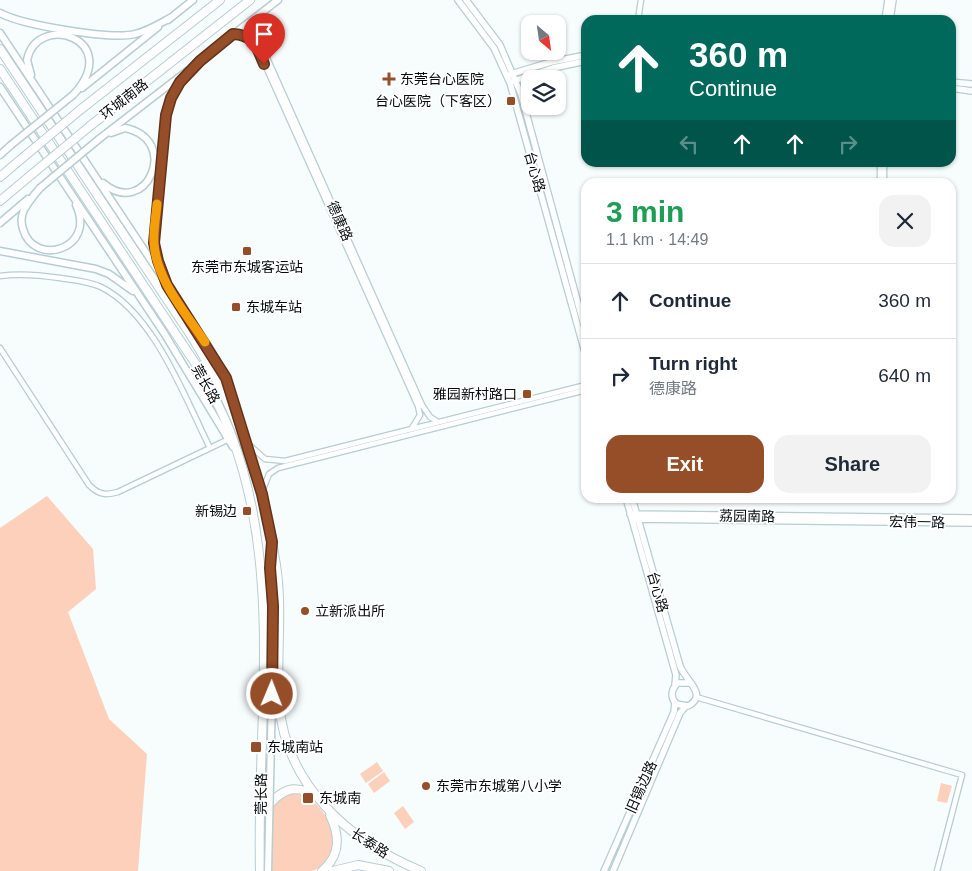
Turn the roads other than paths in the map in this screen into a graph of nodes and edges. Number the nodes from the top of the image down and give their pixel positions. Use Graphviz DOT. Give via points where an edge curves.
graph roads {
  1 [pos="193,0"];
  2 [pos="220,0"];
  3 [pos="250,0"];
  4 [pos="278,0"];
  5 [pos="458,0"];
  6 [pos="466,0"];
  7 [pos="641,0"];
  8 [pos="888,0"];
  9 [pos="893,0"];
  10 [pos="0,13"];
  11 [pos="259,15"];
  12 [pos="639,15"];
  13 [pos="886,15"];
  14 [pos="891,15"];
  15 [pos="170,18"];
  16 [pos="0,33"];
  17 [pos="233,34"];
  18 [pos="0,50"];
  19 [pos="581,55"];
  20 [pos="200,61"];
  21 [pos="581,62"];
  22 [pos="0,69"];
  23 [pos="510,75"];
  24 [pos="513,82"];
  25 [pos="956,82"];
  26 [pos="972,84"];
  27 [pos="0,87"];
  28 [pos="956,88"];
  29 [pos="38,89"];
  30 [pos="972,90"];
  31 [pos="0,95"];
  32 [pos="73,95"];
  33 [pos="13,107"];
  34 [pos="99,139"];
  35 [pos="0,153"];
  36 [pos="91,169"];
  37 [pos="0,177"];
  38 [pos="67,186"];
  39 [pos="40,188"];
  40 [pos="0,201"];
  41 [pos="0,223"];
  42 [pos="0,251"];
  43 [pos="0,276"];
  44 [pos="167,285"];
  45 [pos="143,302"];
  46 [pos="581,316"];
  47 [pos="581,337"];
  48 [pos="0,348"];
  49 [pos="581,386"];
  50 [pos="581,391"];
  51 [pos="438,422"];
  52 [pos="412,428"];
  53 [pos="229,440"];
  54 [pos="244,440"];
  55 [pos="210,448"];
  56 [pos="238,454"];
  57 [pos="262,494"];
  58 [pos="628,503"];
  59 [pos="633,503"];
  60 [pos="634,517"];
  61 [pos="972,518"];
  62 [pos="863,519"];
  63 [pos="972,523"];
  64 [pos="272,542"];
  65 [pos="690,683"];
  66 [pos="675,685"];
  67 [pos="696,697"];
  68 [pos="675,702"];
  69 [pos="686,706"];
  70 [pos="317,796"];
  71 [pos="325,805"];
  72 [pos="261,820"];
  73 [pos="260,871"];
  74 [pos="268,871"];
  75 [pos="322,871"];
  76 [pos="333,871"];
  77 [pos="389,871"];
  78 [pos="421,871"];
  79 [pos="604,871"];
  80 [pos="613,871"];
  81 [pos="937,871"];
  1 -- 15 [label="main road"];
  2 -- 37 [label="highway, 环城南路, bridge"];
  3 -- 40 [label="highway, 环城南路, bridge"];
  4 -- 11 [label="main road"];
  5 -- 23 [label="main road, 台心路"];
  6 -- 23 [label="main road, 台心路" via="500,45"];
  7 -- 12 [label="street"];
  8 -- 13 [label="main road"];
  9 -- 14 [label="main road"];
  10 -- 15 [label="main road" via="25,22 119,36 136,34"];
  11 -- 17 [label="main road"];
  11 -- 51 [label="street, 德康路" via="256,26 259,40 422,404 430,417"];
  15 -- 32 [label="main road"];
  16 -- 29 [label="main road"];
  17 -- 20 [label="main road"];
  17 -- 52 [label="street, 德康路" via="249,37 265,66 418,406 420,415"];
  18 -- 54 [label="highway, 莞长路" via="205,359"];
  19 -- 23 [label="main road"];
  20 -- 34 [label="main road"];
  20 -- 44 [label="main road" via="175,90 166,115 154,243"];
  21 -- 24 [label="main road"];
  22 -- 56 [label="highway, 莞长路" via="201,372 224,416"];
  23 -- 24 [label="main road, 台心路"];
  24 -- 46 [label="main road, 台心路"];
  24 -- 47 [label="main road, 台心路"];
  25 -- 26 [label="main road"];
  27 -- 33 [label="main road"];
  28 -- 30 [label="main road"];
  29 -- 32 [label="main road" via="28,65 31,50 45,37 64,34 82,44 91,61 84,82"];
  29 -- 36 [label="main road"];
  31 -- 33 [label="main road"];
  32 -- 35 [label="main road, bridge"];
  33 -- 38 [label="main road"];
  34 -- 36 [label="main road" via="120,129 137,132 153,152 154,171 142,186 125,193 107,186"];
  34 -- 39 [label="main road, bridge"];
  36 -- 44 [label="main road"];
  38 -- 39 [label="main road" via="78,210 81,230 72,242 53,251 33,244 22,228 23,211"];
  38 -- 45 [label="main road"];
  39 -- 41 [label="main road"];
  42 -- 45 [label="main road" via="96,269 128,286"];
  43 -- 55 [label="street" via="17,274 86,282 101,287 129,307 161,352"];
  44 -- 54 [label="main road" via="226,378"];
  45 -- 53 [label="main road"];
  48 -- 55 [label="street" via="95,492 103,495 118,492"];
  49 -- 51 [label="street"];
  50 -- 57 [label="street" via="278,468 269,474"];
  51 -- 52 [label="street"];
  52 -- 54 [label="street" via="285,461 265,459"];
  53 -- 55 [label="street"];
  53 -- 56 [label="main road"];
  54 -- 57 [label="highway, 莞长路"];
  56 -- 72 [label="highway, 莞长路" via="256,533 262,586"];
  57 -- 64 [label="highway, 莞长路"];
  58 -- 60 [label="main road, 台心路"];
  59 -- 60 [label="main road, 台心路"];
  60 -- 62 [label="main road, 荔园南路"];
  60 -- 65 [label="main road, 台心路" via="680,666"];
  60 -- 66 [label="main road, 台心路" via="676,675"];
  61 -- 62 [label="main road, 宏伟一路"];
  62 -- 63 [label="main road, 宏伟一路"];
  64 -- 70 [label="highway, 莞长路" via="277,567 279,702 286,736 298,768"];
  64 -- 74 [label="main road, 莞长路, bridge"];
  65 -- 66 [label="main road"];
  65 -- 67 [label="main road" via="696,689"];
  66 -- 68 [label="main road" via="672,693"];
  67 -- 69 [label="main road" via="692,704"];
  67 -- 81 [label="street" via="962,775"];
  68 -- 69 [label="main road"];
  68 -- 79 [label="main road, 旧锡边路" via="674,712"];
  69 -- 80 [label="main road, 旧锡边路" via="680,713"];
  70 -- 71 [label="highway, 莞长路"];
  70 -- 72 [label="highway" via="301,788 286,790 266,808"];
  71 -- 75 [label="highway" via="336,829 338,849"];
  71 -- 78 [label="highway, 长泰路" via="362,841"];
  72 -- 73 [label="highway, 莞长路"];
  76 -- 77 [label="highway, 长泰路" via="358,865"];
}
